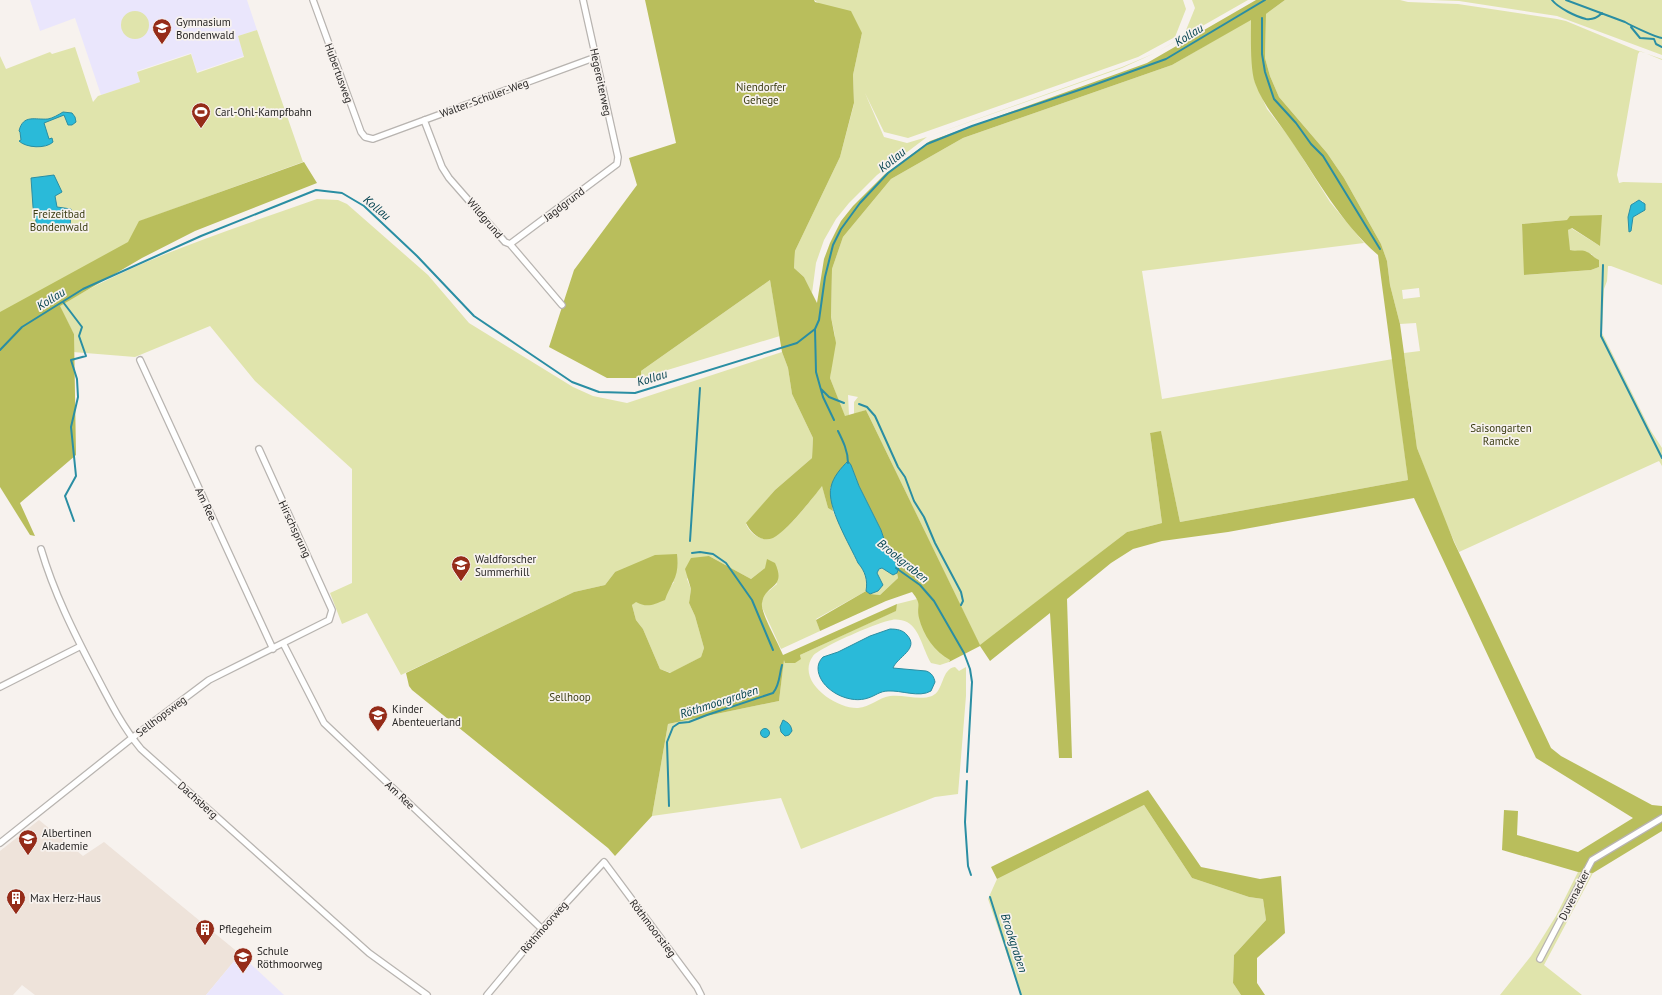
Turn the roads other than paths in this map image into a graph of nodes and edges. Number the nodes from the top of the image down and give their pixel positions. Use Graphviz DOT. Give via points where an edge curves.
graph roads {
  1 [pos="313,0"];
  2 [pos="583,0"];
  3 [pos="596,57"];
  4 [pos="424,120"];
  5 [pos="372,139"];
  6 [pos="617,164"];
  7 [pos="510,244"];
  8 [pos="562,305"];
  9 [pos="140,360"];
  10 [pos="259,449"];
  11 [pos="41,549"];
  12 [pos="332,610"];
  13 [pos="283,643"];
  14 [pos="81,646"];
  15 [pos="273,648"];
  16 [pos="0,687"];
  17 [pos="132,738"];
  18 [pos="1662,818"];
  19 [pos="0,843"];
  20 [pos="604,862"];
  21 [pos="542,929"];
  22 [pos="1540,959"];
  23 [pos="491,989"];
  24 [pos="427,995"];
  25 [pos="487,995"];
  26 [pos="496,995"];
  27 [pos="701,995"];
  1 -- 5 [label="street, Hubertusweg" via="361,132 365,137"];
  2 -- 3 [label="street, Hegereiterweg"];
  3 -- 4 [label="street, Walter-Schüler-Weg"];
  3 -- 6 [label="street, Hegereiterweg" via="618,157"];
  4 -- 5 [label="street, Walter-Schüler-Weg"];
  4 -- 7 [label="street, Wildgrund" via="442,167 449,178 505,242"];
  6 -- 7 [label="street, Jagdgrund"];
  7 -- 8 [label="street, Wildgrund"];
  9 -- 15 [label="street, Am Ree"];
  10 -- 12 [label="street, Hirschsprung"];
  11 -- 14 [label="street, Dachsberg" via="57,596"];
  12 -- 13 [label="street, Sellhopsweg" via="329,620"];
  13 -- 15 [label="street, Sellhopsweg"];
  13 -- 21 [label="street, Am Ree" via="324,723"];
  14 -- 16 [label="street"];
  14 -- 17 [label="street, Dachsberg"];
  15 -- 17 [label="street, Sellhopsweg" via="209,680"];
  17 -- 19 [label="street, Sellhopsweg"];
  17 -- 24 [label="street, Dachsberg" via="369,953"];
  18 -- 22 [label="street, Duvenacker" via="1592,860"];
  20 -- 21 [label="street, Röthmoorweg"];
  20 -- 27 [label="street, Röthmoorstieg"];
  21 -- 23 [label="street, Röthmoorweg"];
  23 -- 25 [label="street, Röthmoorweg"];
  23 -- 26 [label="street"];
}
